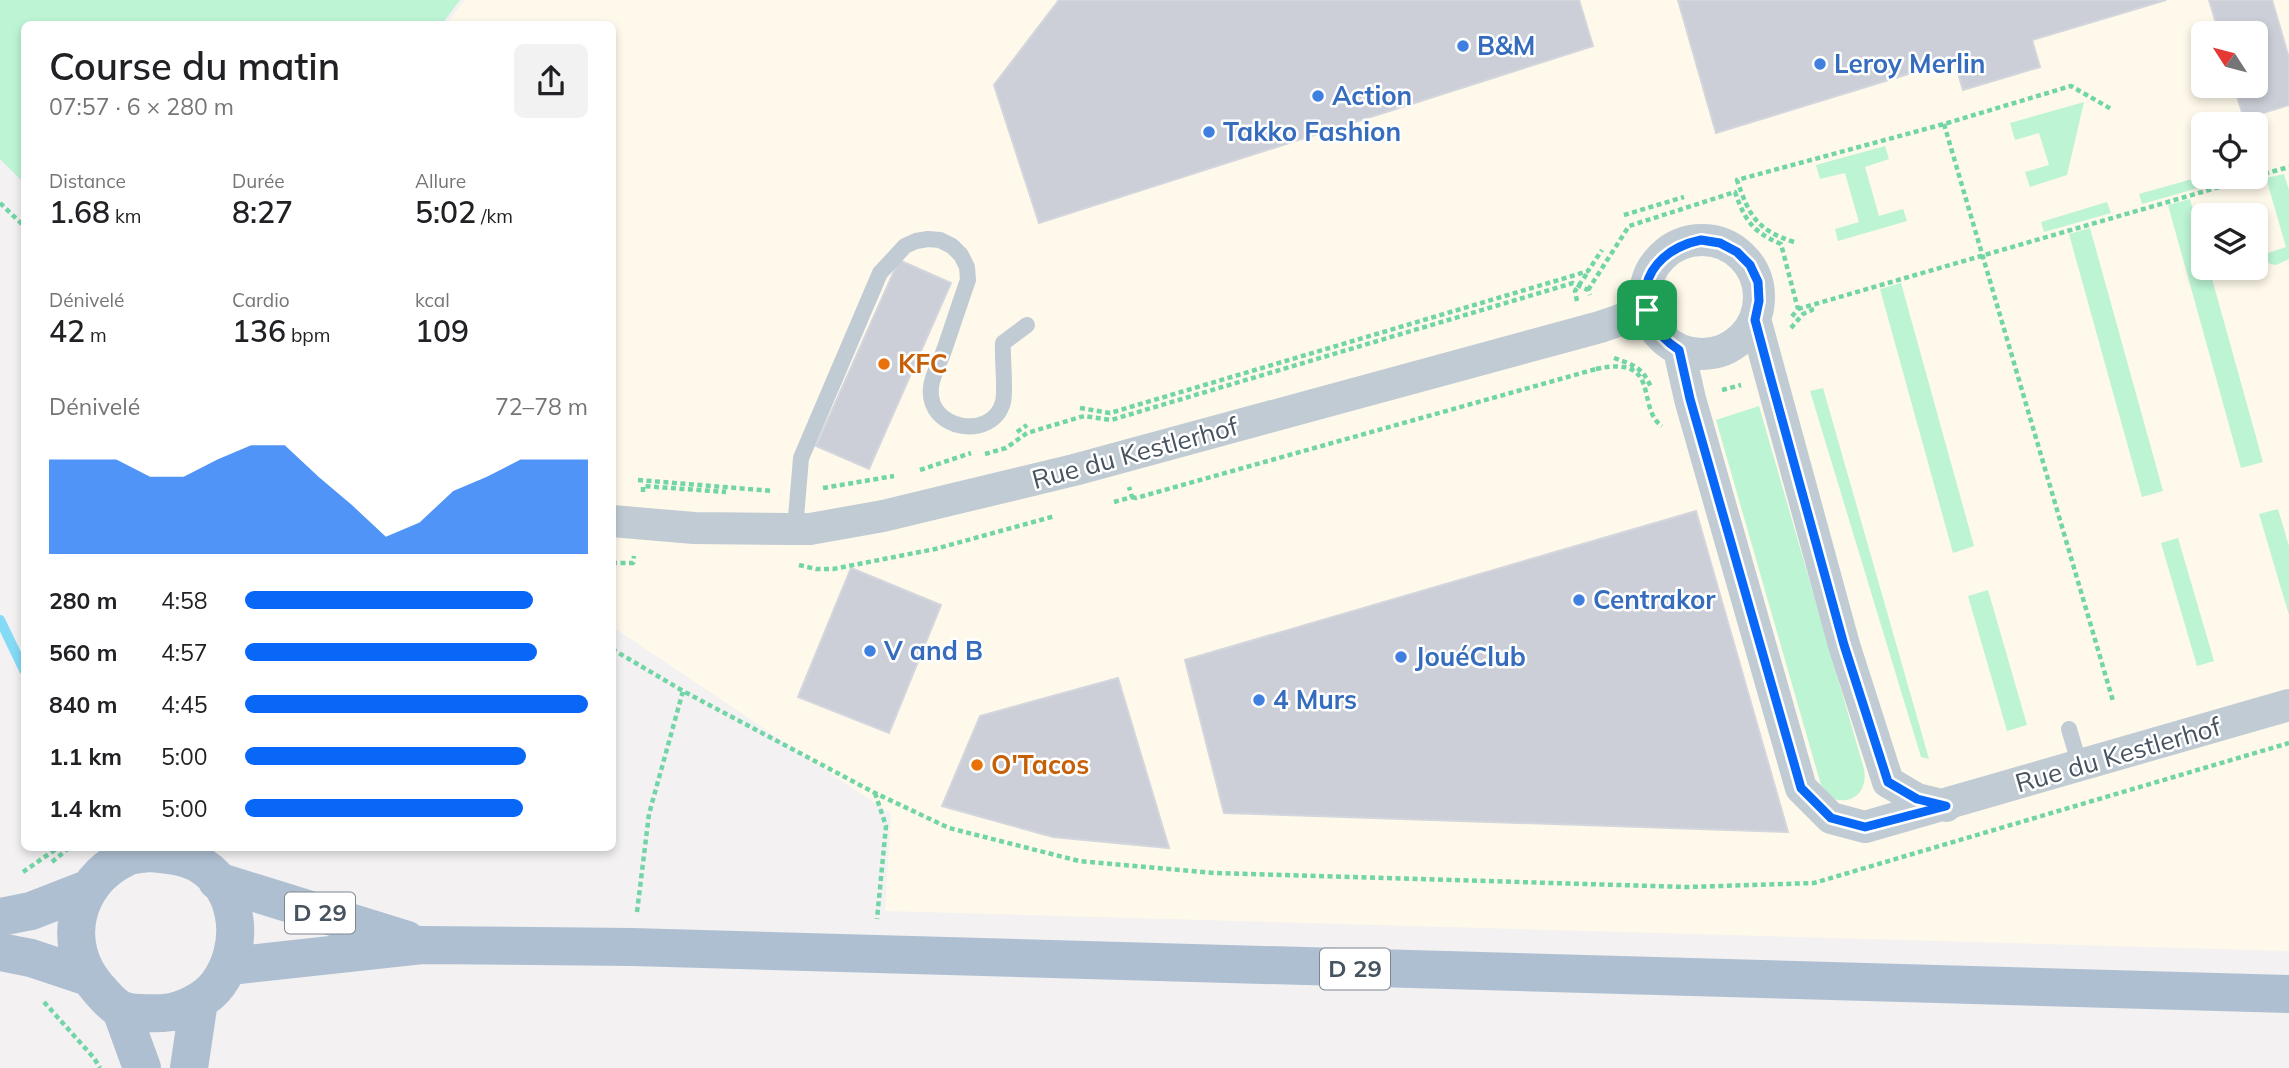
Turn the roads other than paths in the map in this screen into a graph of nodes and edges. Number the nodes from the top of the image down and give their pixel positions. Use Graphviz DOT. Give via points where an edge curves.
graph roads {
  1 [pos="1647,310"];
  2 [pos="1755,320"];
  3 [pos="1027,325"];
  4 [pos="1679,350"];
  5 [pos="616,521"];
  6 [pos="795,529"];
  7 [pos="2289,705"];
  8 [pos="2069,729"];
  9 [pos="2080,766"];
  10 [pos="1946,806"];
  11 [pos="130,852"];
  12 [pos="208,865"];
  13 [pos="90,888"];
  14 [pos="0,917"];
  15 [pos="422,945"];
  16 [pos="0,952"];
  17 [pos="230,965"];
  18 [pos="88,977"];
  19 [pos="2289,994"];
  20 [pos="199,1001"];
  21 [pos="121,1010"];
  22 [pos="142,1068"];
  23 [pos="189,1068"];
  1 -- 2 [label="street" via="1648,281 1654,268 1667,253 1701,240 1720,243 1750,265 1758,282"];
  1 -- 4 [label="street" via="1659,334"];
  1 -- 6 [label="street, Rue du Kestlerhof" via="1592,329 1074,470 883,516"];
  2 -- 4 [label="street" via="1745,335 1715,353"];
  2 -- 10 [label="street" via="1844,645 1888,782 1917,799"];
  3 -- 6 [label="lane" via="1003,343 1003,402 996,413 978,426 960,426 944,419 934,407 931,387 968,280 967,267 961,255 940,240 905,246 880,274 801,458"];
  4 -- 10 [label="street, Rue du Kestlerhof" via="1801,788 1831,818 1865,827"];
  5 -- 6 [label="street, Rue du Kestlerhof"];
  7 -- 9 [label="street, Rue du Kestlerhof"];
  8 -- 9 [label="lane"];
  9 -- 10 [label="street, Rue du Kestlerhof"];
  11 -- 12 [label="main road" via="178,856"];
  11 -- 13 [label="main road"];
  12 -- 15 [label="main road, D 29"];
  12 -- 17 [label="main road" via="236,922"];
  13 -- 14 [label="main road" via="32,911"];
  13 -- 18 [label="main road" via="79,909 75,933 78,956"];
  15 -- 17 [label="main road, D 29"];
  15 -- 19 [label="main road, D 29" via="632,947"];
  16 -- 18 [label="main road"];
  17 -- 20 [label="main road" via="216,987"];
  18 -- 21 [label="main road"];
  20 -- 21 [label="main road" via="172,1013"];
  20 -- 23 [label="main road"];
  21 -- 22 [label="main road"];
}
